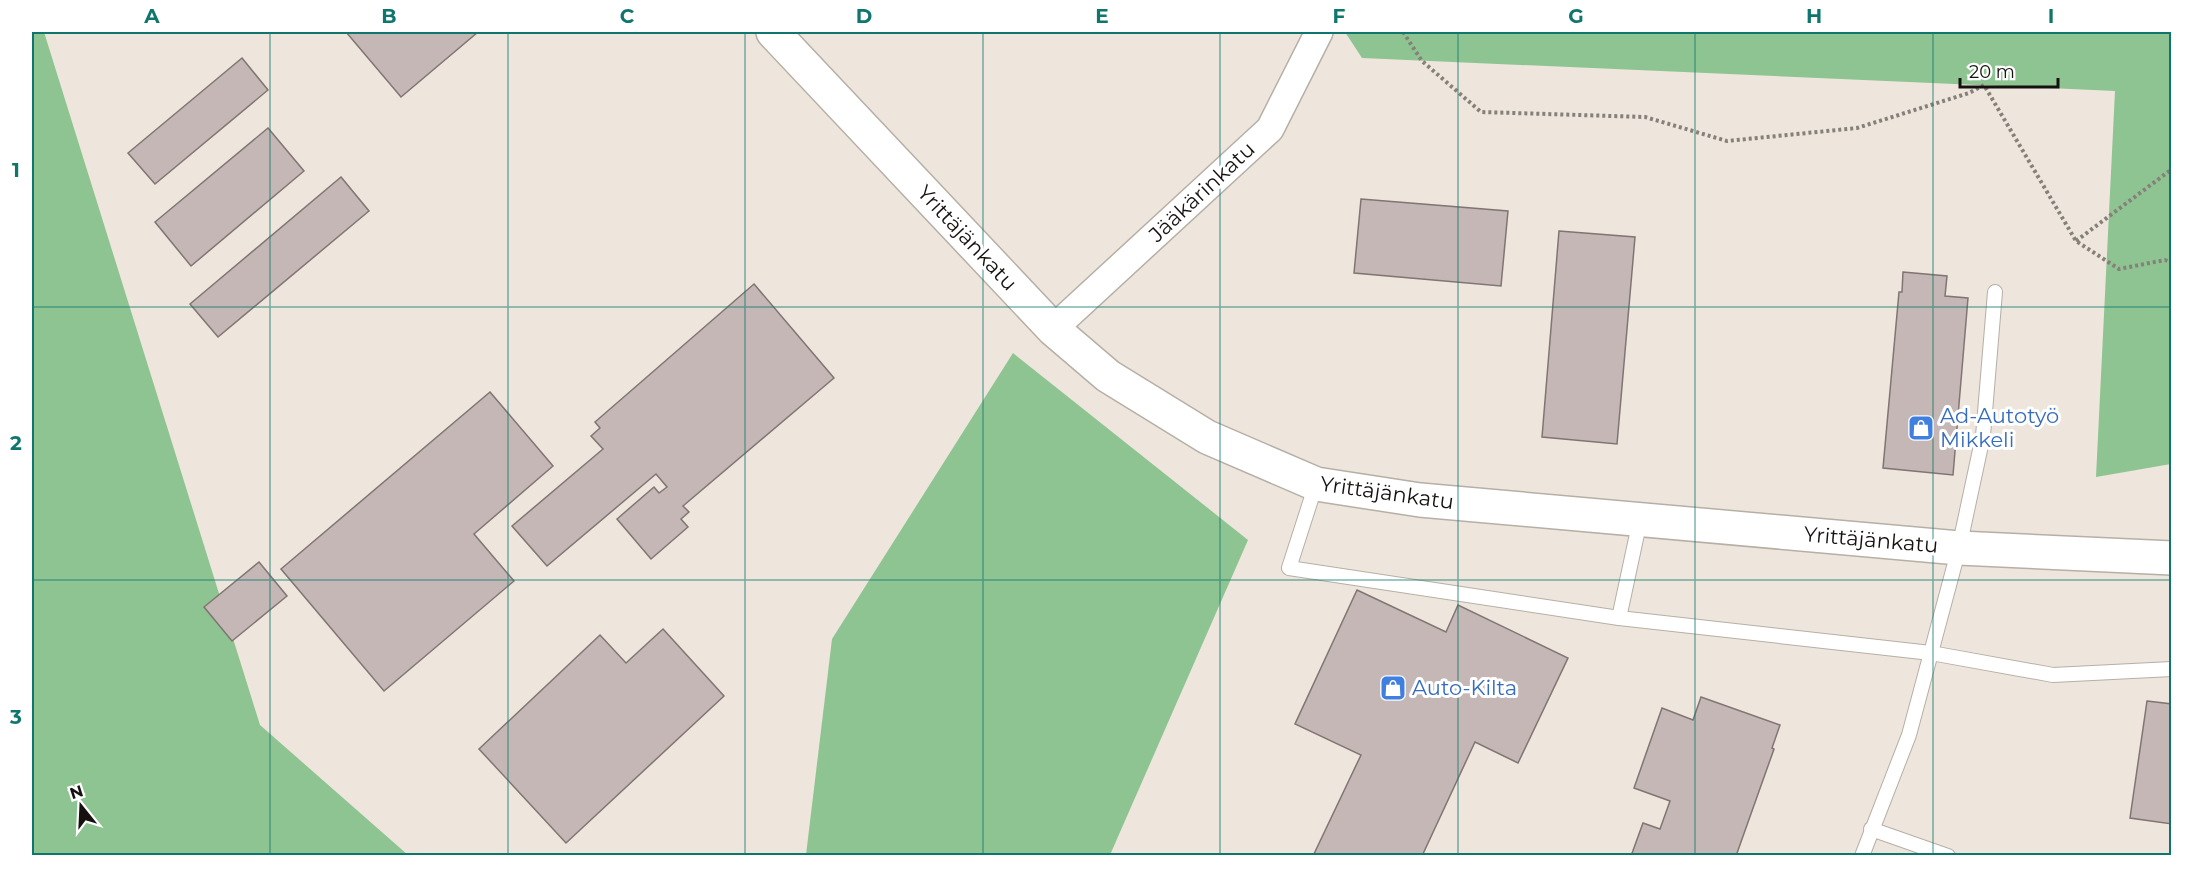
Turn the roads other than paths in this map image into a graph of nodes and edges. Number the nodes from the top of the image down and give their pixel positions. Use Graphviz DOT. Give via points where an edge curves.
graph roads {
  1 [pos="773,32"];
  2 [pos="1319,32"];
  3 [pos="1995,292"];
  4 [pos="1053,329"];
  5 [pos="1316,484"];
  6 [pos="1640,520"];
  7 [pos="1959,548"];
  8 [pos="2172,558"];
  9 [pos="1619,618"];
  10 [pos="1931,653"];
  11 [pos="2172,669"];
  12 [pos="1871,829"];
  13 [pos="1862,855"];
  14 [pos="1948,855"];
  1 -- 4 [label="street, Yrittäjänkatu"];
  2 -- 4 [label="street, Jääkärinkatu" via="1270,129"];
  3 -- 7 [label="lane" via="1983,436"];
  4 -- 5 [label="street, Yrittäjänkatu" via="1108,376 1207,437"];
  5 -- 6 [label="street, Yrittäjänkatu" via="1420,500"];
  5 -- 9 [label="lane" via="1289,568"];
  6 -- 7 [label="street, Yrittäjänkatu"];
  6 -- 9 [label="lane"];
  7 -- 8 [label="street, Yrittäjänkatu"];
  7 -- 10 [label="lane"];
  9 -- 10 [label="lane"];
  10 -- 11 [label="lane" via="2053,675"];
  10 -- 12 [label="lane" via="1909,735"];
  12 -- 13 [label="lane"];
  12 -- 14 [label="lane"];
}
